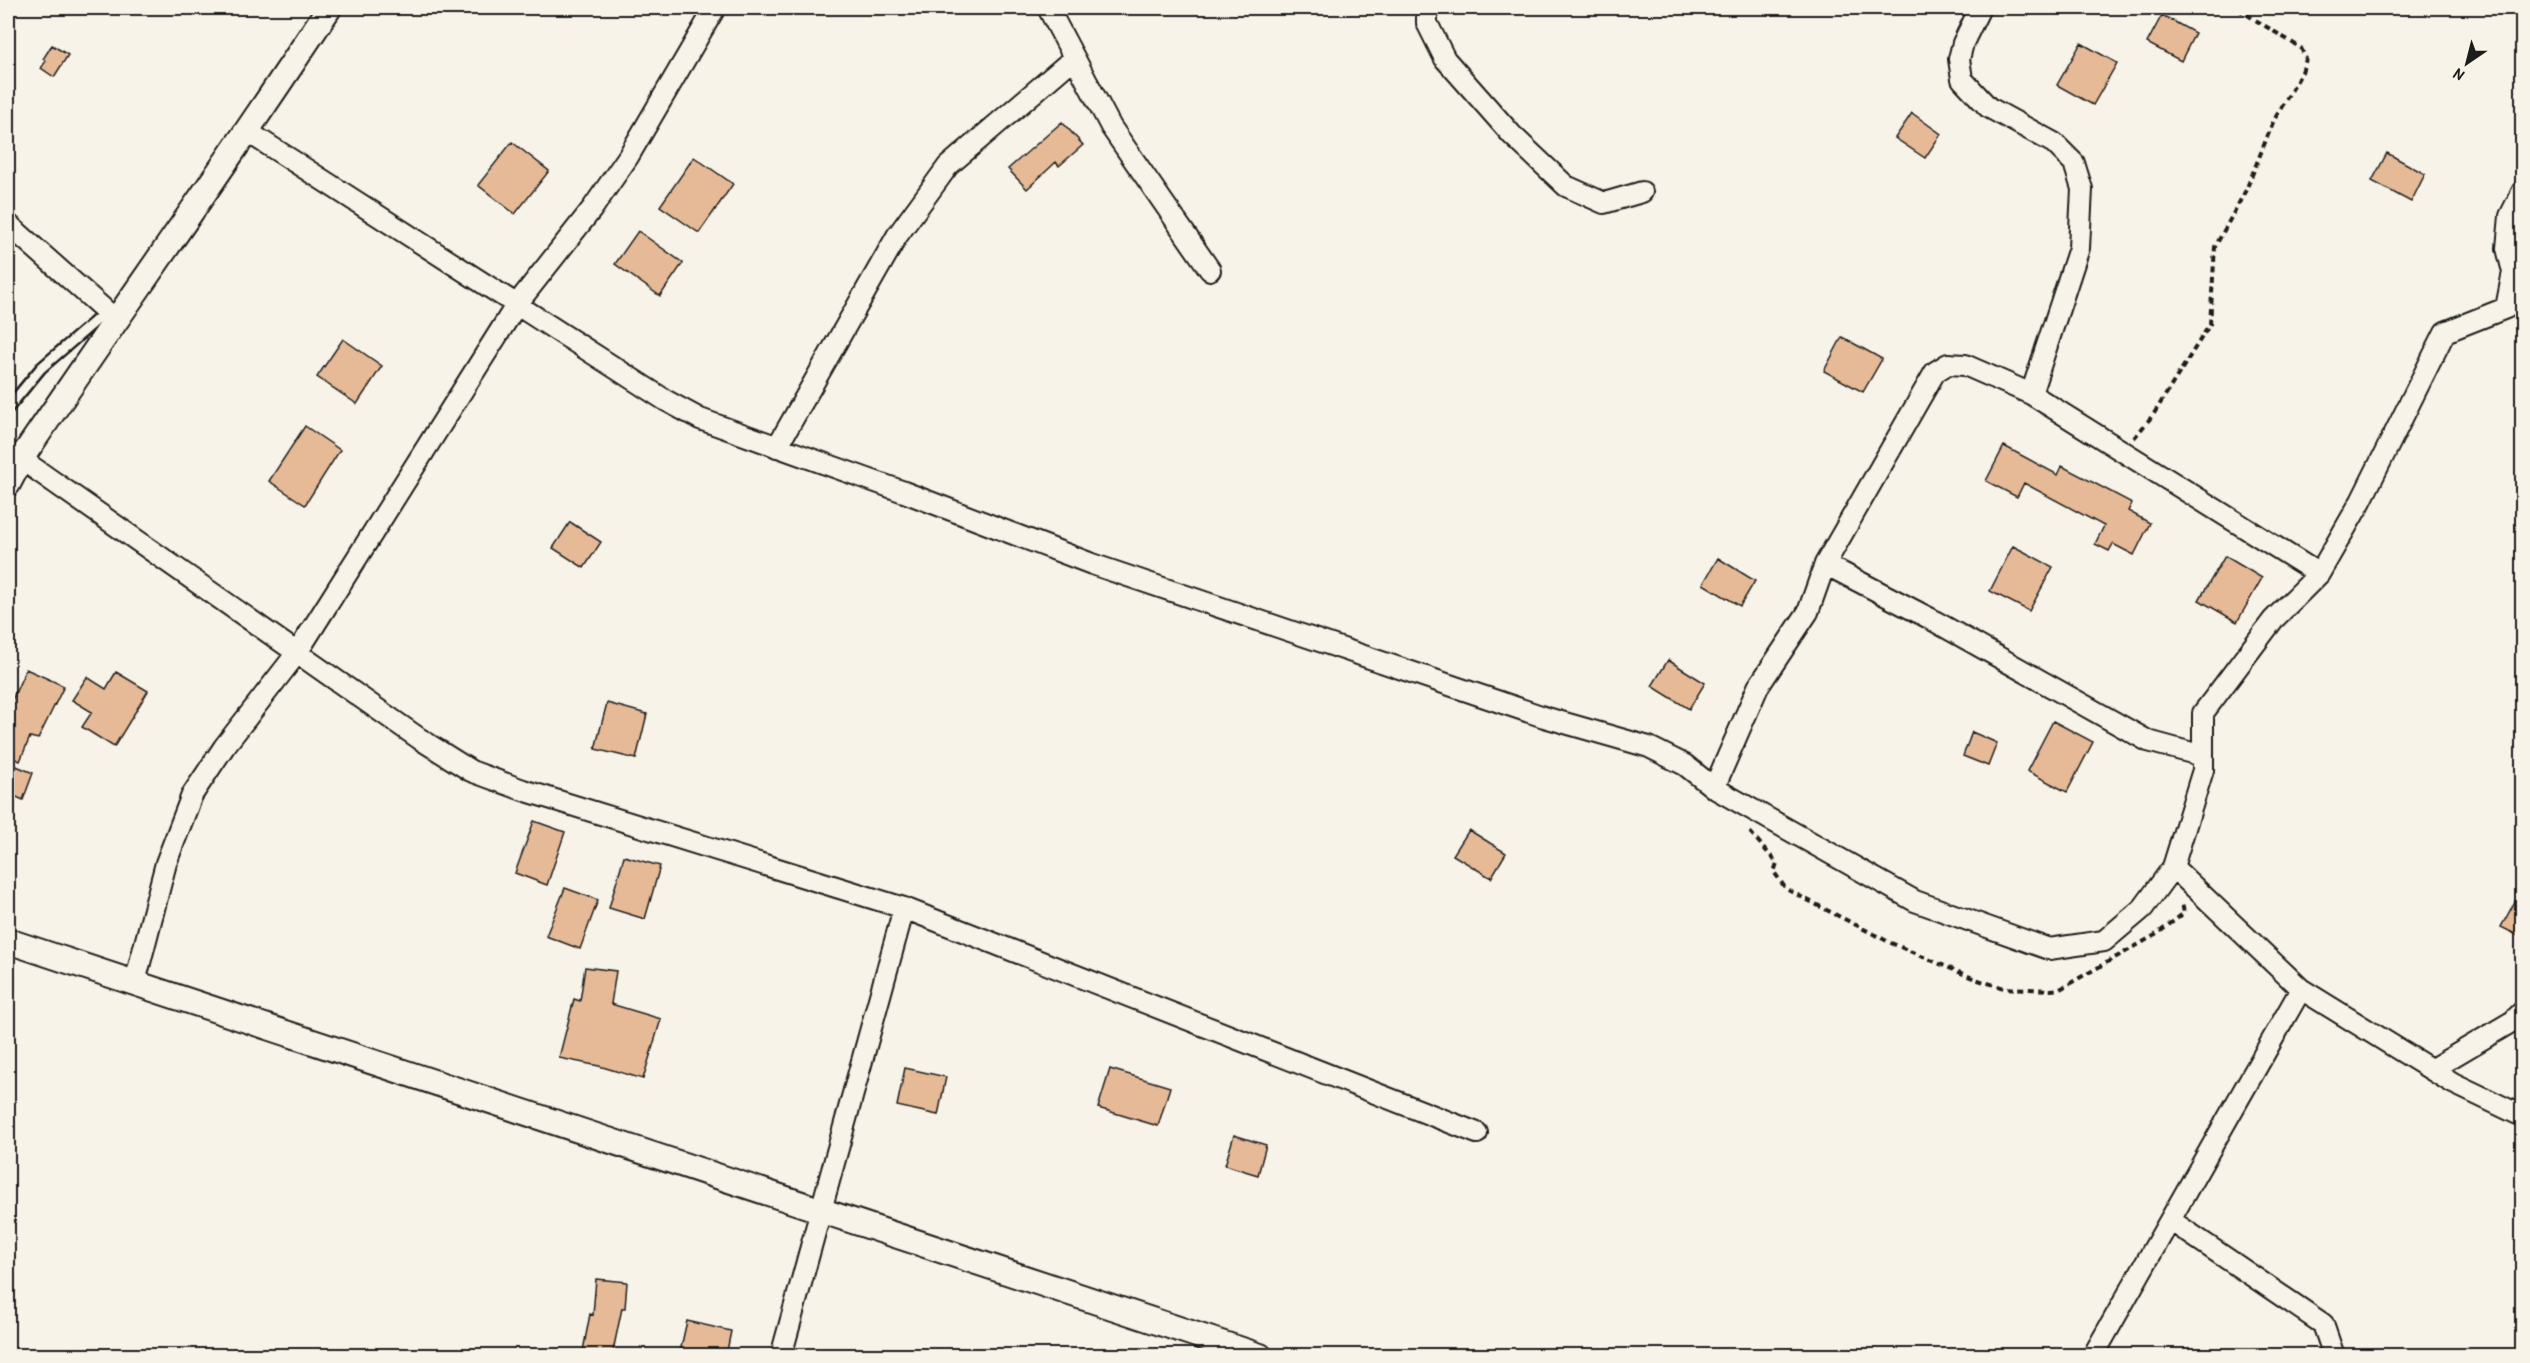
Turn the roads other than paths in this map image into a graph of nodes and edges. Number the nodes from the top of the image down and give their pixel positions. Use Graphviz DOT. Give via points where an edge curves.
graph roads {
  1 [pos="329,8"];
  2 [pos="715,8"];
  3 [pos="1048,8"];
  4 [pos="1427,8"];
  5 [pos="1980,8"];
  6 [pos="1074,58"];
  7 [pos="248,132"];
  8 [pos="1642,192"];
  9 [pos="2523,192"];
  10 [pos="8,224"];
  11 [pos="1210,270"];
  12 [pos="517,304"];
  13 [pos="113,314"];
  14 [pos="2031,394"];
  15 [pos="8,408"];
  16 [pos="777,447"];
  17 [pos="21,459"];
  18 [pos="8,484"];
  19 [pos="1826,564"];
  20 [pos="2319,574"];
  21 [pos="297,652"];
  22 [pos="2203,756"];
  23 [pos="1714,788"];
  24 [pos="2173,867"];
  25 [pos="904,908"];
  26 [pos="8,941"];
  27 [pos="135,982"];
  28 [pos="2301,988"];
  29 [pos="2523,1012"];
  30 [pos="2432,1069"];
  31 [pos="2523,1116"];
  32 [pos="1477,1132"];
  33 [pos="822,1210"];
  34 [pos="2170,1220"];
  35 [pos="781,1356"];
  36 [pos="1260,1356"];
  37 [pos="2093,1356"];
  38 [pos="2334,1356"];
  1 -- 7 [label="street"];
  2 -- 12 [label="street" via="628,157"];
  3 -- 6 [label="street"];
  4 -- 8 [label="street" via="1426,23 1444,59 1512,135 1566,186 1604,202"];
  5 -- 14 [label="street" via="1963,43 1959,59 1962,79 1988,107 2054,143 2074,163 2082,189 2079,248"];
  6 -- 11 [label="street" via="1111,127"];
  6 -- 16 [label="street" via="948,166 897,236"];
  7 -- 12 [label="street"];
  7 -- 13 [label="street" via="141,282"];
  9 -- 20 [label="street" via="2510,216 2508,248 2513,272 2506,308 2445,332 2361,501"];
  10 -- 13 [label="street"];
  12 -- 16 [label="street" via="700,419"];
  12 -- 21 [label="street"];
  13 -- 15 [label="lane" via="41,368"];
  13 -- 17 [label="street"];
  14 -- 19 [label="street" via="1965,364 1948,364 1935,372"];
  14 -- 20 [label="street"];
  16 -- 23 [label="street" via="1092,564 1544,717 1649,747 1685,765"];
  17 -- 18 [label="street"];
  17 -- 21 [label="street"];
  19 -- 22 [label="street" via="2148,741"];
  19 -- 23 [label="street" via="1808,612 1758,687"];
  20 -- 22 [label="street" via="2273,620 2203,713"];
  21 -- 25 [label="street" via="471,771"];
  21 -- 27 [label="street" via="192,795 166,863"];
  22 -- 24 [label="street" via="2203,770"];
  23 -- 24 [label="street" via="1915,901 2049,949 2104,941 2143,908"];
  24 -- 28 [label="street"];
  25 -- 32 [label="street"];
  25 -- 33 [label="street"];
  26 -- 27 [label="street"];
  27 -- 33 [label="street"];
  28 -- 30 [label="street"];
  28 -- 34 [label="street"];
  29 -- 30 [label="street"];
  30 -- 31 [label="street"];
  33 -- 35 [label="street"];
  33 -- 36 [label="street"];
  34 -- 37 [label="street"];
  34 -- 38 [label="street" via="2323,1324"];
}
